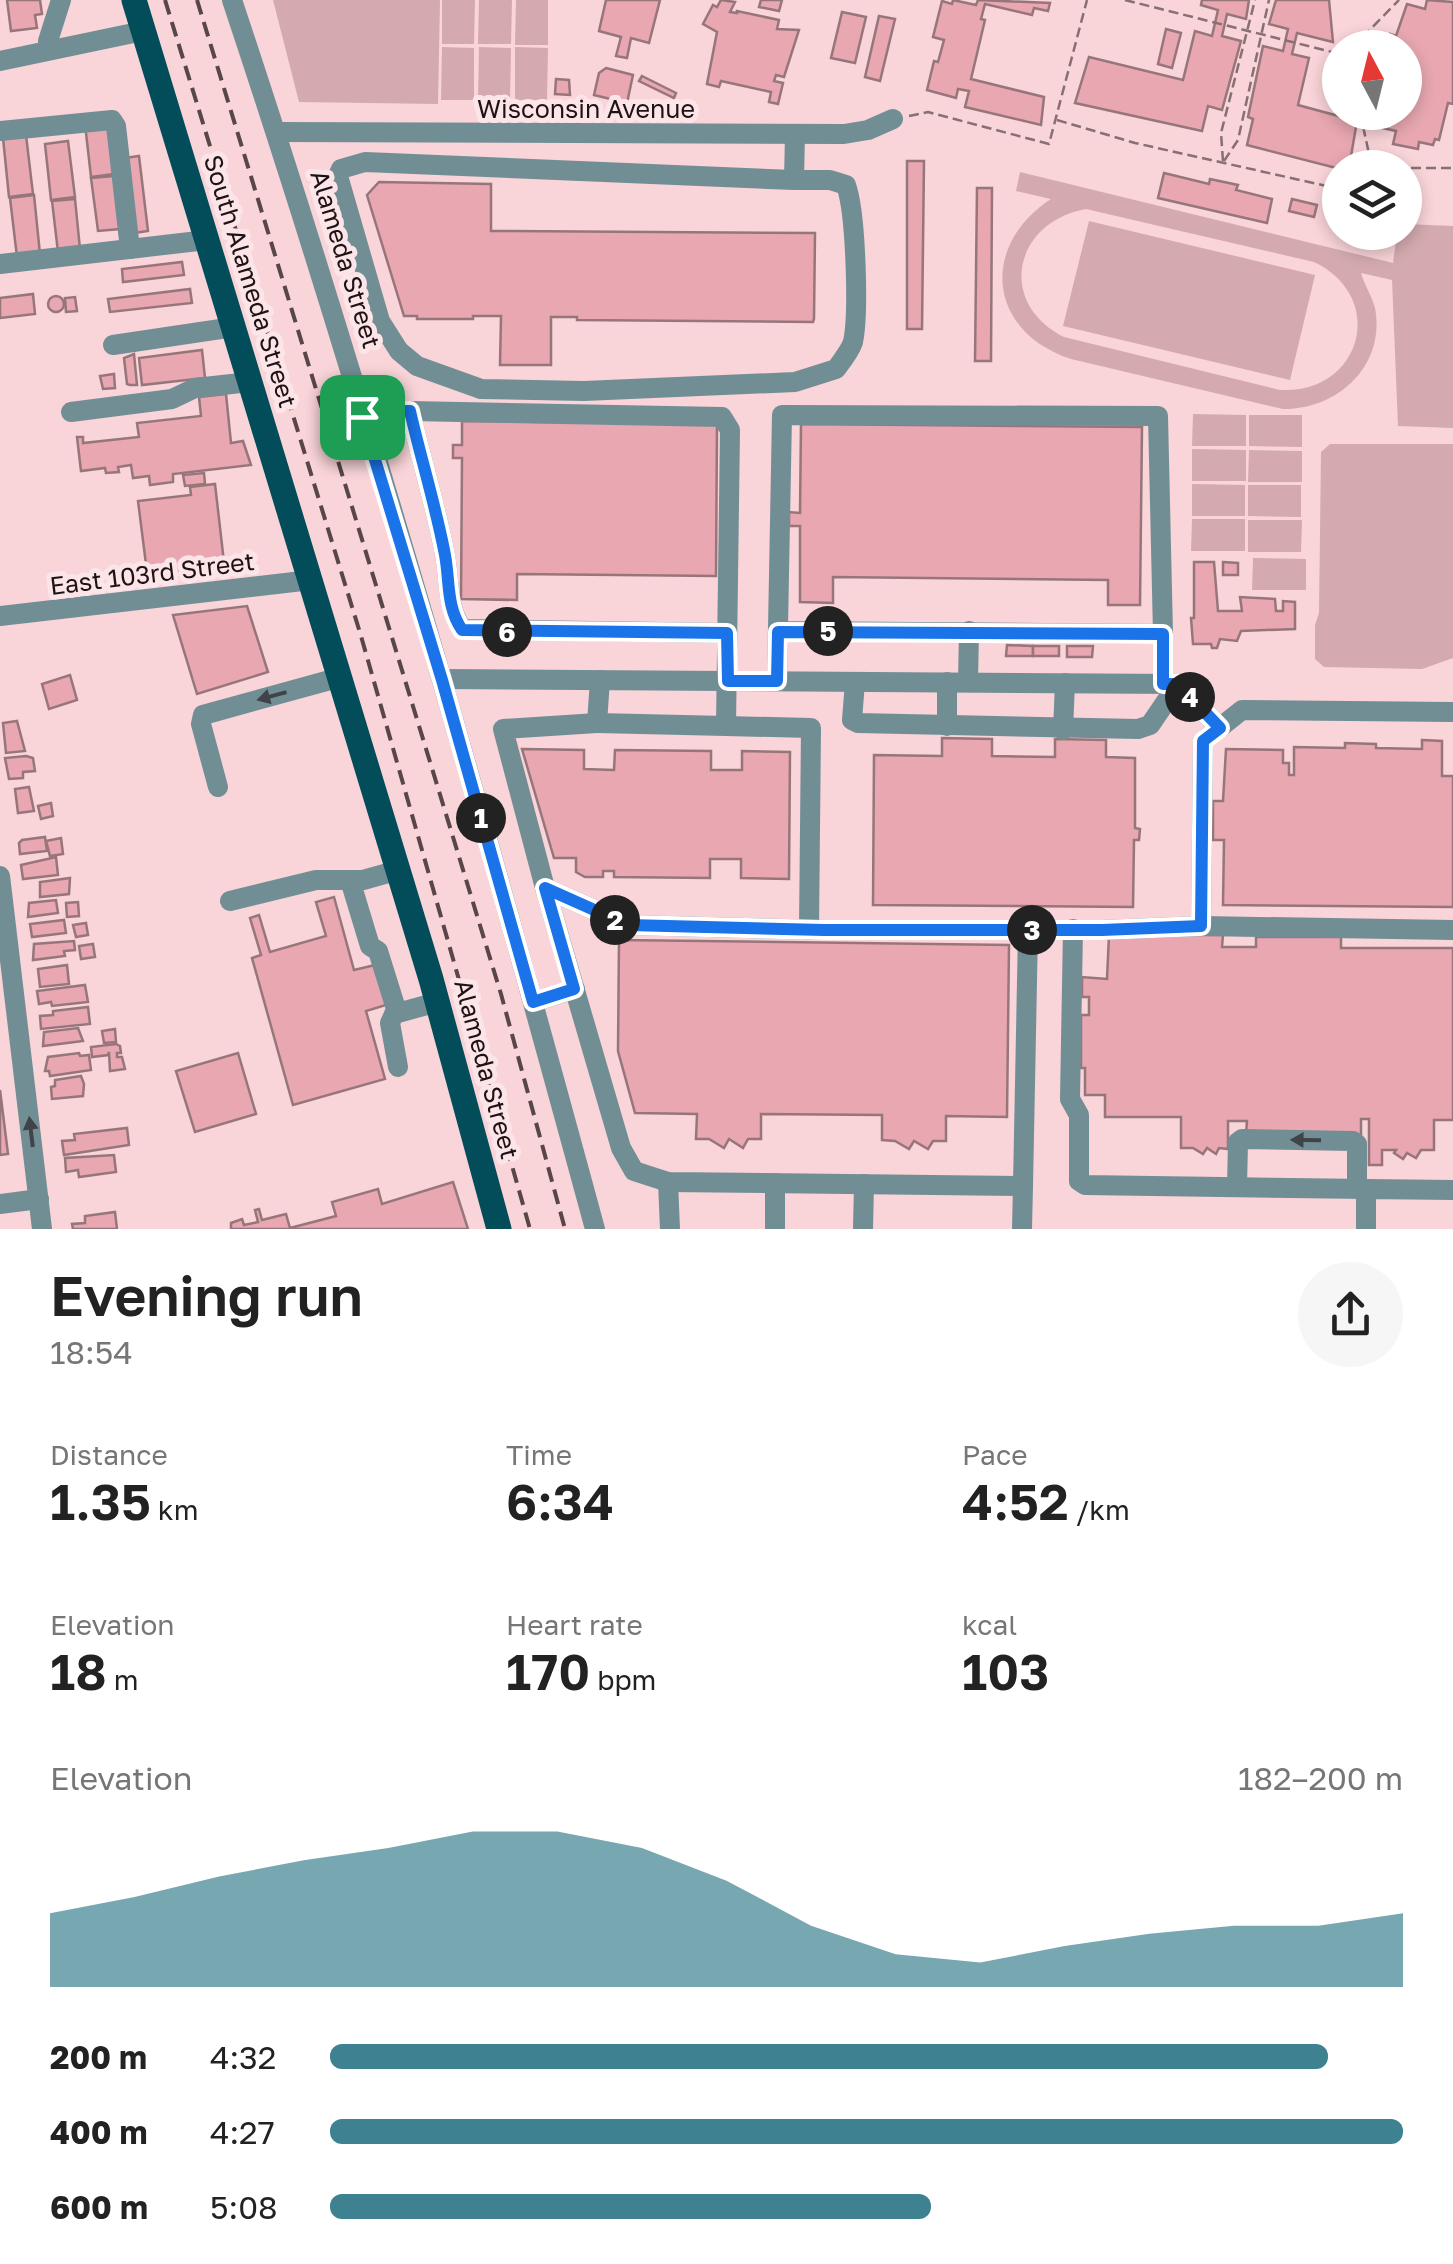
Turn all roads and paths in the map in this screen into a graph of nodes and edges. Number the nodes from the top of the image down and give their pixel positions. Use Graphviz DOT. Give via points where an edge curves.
graph roads {
  1 [pos="61,0"];
  2 [pos="134,0"];
  3 [pos="232,0"];
  4 [pos="1088,0"];
  5 [pos="1125,0"];
  6 [pos="1255,0"];
  7 [pos="1269,0"];
  8 [pos="1399,0"];
  9 [pos="1248,30"];
  10 [pos="1370,30"];
  11 [pos="143,31"];
  12 [pos="1261,32"];
  13 [pos="1322,49"];
  14 [pos="49,50"];
  15 [pos="0,61"];
  16 [pos="893,120"];
  17 [pos="1055,120"];
  18 [pos="0,130"];
  19 [pos="276,132"];
  20 [pos="458,132"];
  21 [pos="795,134"];
  22 [pos="1223,162"];
  23 [pos="456,164"];
  24 [pos="1422,168"];
  25 [pos="1453,168"];
  26 [pos="794,180"];
  27 [pos="1322,185"];
  28 [pos="207,240"];
  29 [pos="130,249"];
  30 [pos="0,264"];
  31 [pos="234,328"];
  32 [pos="112,345"];
  33 [pos="250,382"];
  34 [pos="410,411"];
  35 [pos="70,412"];
  36 [pos="362,417"];
  37 [pos="311,580"];
  38 [pos="0,616"];
  39 [pos="969,631"];
  40 [pos="778,632"];
  41 [pos="727,633"];
  42 [pos="1163,634"];
  43 [pos="341,678"];
  44 [pos="442,680"];
  45 [pos="600,680"];
  46 [pos="728,681"];
  47 [pos="777,681"];
  48 [pos="854,682"];
  49 [pos="958,682"];
  50 [pos="1065,683"];
  51 [pos="1170,684"];
  52 [pos="1453,712"];
  53 [pos="597,723"];
  54 [pos="726,726"];
  55 [pos="946,726"];
  56 [pos="1220,728"];
  57 [pos="1062,730"];
  58 [pos="218,787"];
  59 [pos="399,870"];
  60 [pos="350,880"];
  61 [pos="545,888"];
  62 [pos="1,889"];
  63 [pos="230,901"];
  64 [pos="1201,926"];
  65 [pos="809,930"];
  66 [pos="1028,930"];
  67 [pos="1073,930"];
  68 [pos="1453,930"];
  69 [pos="574,989"];
  70 [pos="438,1002"];
  71 [pos="533,1002"];
  72 [pos="397,1012"];
  73 [pos="398,1067"];
  74 [pos="668,1182"];
  75 [pos="775,1183"];
  76 [pos="864,1184"];
  77 [pos="1023,1186"];
  78 [pos="1236,1187"];
  79 [pos="1361,1189"];
  80 [pos="1453,1190"];
  81 [pos="39,1200"];
  82 [pos="0,1204"];
  83 [pos="42,1229"];
  84 [pos="498,1229"];
  85 [pos="595,1229"];
  86 [pos="670,1229"];
  87 [pos="775,1229"];
  88 [pos="863,1229"];
  89 [pos="1022,1229"];
  90 [pos="1366,1229"];
  1 -- 14 [label="street"];
  2 -- 11 [label="main road, South Alameda Street"];
  3 -- 19 [label="street, Alameda Street"];
  4 -- 17 [label="path"];
  5 -- 9 [label="path"];
  6 -- 9 [label="path"];
  7 -- 12 [label="path"];
  8 -- 10 [label="path"];
  9 -- 12 [label="path"];
  9 -- 22 [label="path" via="1221,134"];
  11 -- 14 [label="street"];
  11 -- 28 [label="main road, South Alameda Street"];
  12 -- 13 [label="path"];
  12 -- 22 [label="path" via="1238,140"];
  14 -- 15 [label="street"];
  16 -- 17 [label="path" via="928,112 1049,144"];
  16 -- 21 [label="street, Wisconsin Avenue" via="844,134"];
  17 -- 22 [label="path"];
  18 -- 29 [label="street" via="112,120"];
  19 -- 20 [label="street, Wisconsin Avenue"];
  19 -- 36 [label="street, Alameda Street"];
  20 -- 21 [label="street, Wisconsin Avenue"];
  20 -- 23 [label="street"];
  21 -- 26 [label="street"];
  22 -- 27 [label="path"];
  23 -- 26 [label="street"];
  23 -- 26 [label="street" via="366,162 340,169 338,176 386,334 416,366 480,389 706,388 795,382 836,370 852,344 850,198 846,185"];
  24 -- 25 [label="path"];
  28 -- 29 [label="street"];
  28 -- 31 [label="main road, South Alameda Street"];
  29 -- 30 [label="street"];
  31 -- 32 [label="street"];
  31 -- 33 [label="main road, South Alameda Street"];
  33 -- 35 [label="street"];
  33 -- 37 [label="main road, South Alameda Street"];
  34 -- 36 [label="street"];
  34 -- 41 [label="street" via="453,616 462,630"];
  34 -- 41 [label="street" via="722,417 730,430"];
  36 -- 44 [label="street, Alameda Street"];
  37 -- 38 [label="street, East 103rd Street"];
  37 -- 43 [label="main road, Alameda Street"];
  39 -- 40 [label="street"];
  39 -- 42 [label="street"];
  39 -- 49 [label="street"];
  40 -- 42 [label="street" via="782,415 1158,416"];
  40 -- 47 [label="street"];
  41 -- 46 [label="street"];
  42 -- 51 [label="street"];
  43 -- 58 [label="street, one-way" via="204,715"];
  43 -- 59 [label="main road, Alameda Street"];
  44 -- 45 [label="street"];
  44 -- 71 [label="street, Alameda Street"];
  45 -- 46 [label="street"];
  45 -- 53 [label="street"];
  46 -- 47 [label="street"];
  46 -- 54 [label="street"];
  47 -- 48 [label="street"];
  48 -- 49 [label="street"];
  48 -- 55 [label="street" via="852,720"];
  49 -- 50 [label="street"];
  49 -- 55 [label="street"];
  50 -- 51 [label="street"];
  50 -- 57 [label="street"];
  51 -- 56 [label="street"];
  51 -- 57 [label="street" via="1150,725"];
  52 -- 56 [label="street" via="1242,710"];
  53 -- 54 [label="street"];
  53 -- 61 [label="street" via="503,730"];
  54 -- 65 [label="street" via="811,728"];
  55 -- 57 [label="street"];
  56 -- 64 [label="street" via="1203,741"];
  59 -- 60 [label="street"];
  59 -- 70 [label="main road, Alameda Street"];
  60 -- 63 [label="street" via="316,880"];
  60 -- 72 [label="street"];
  61 -- 65 [label="street" via="628,925"];
  61 -- 69 [label="street"];
  81 -- 62 [label="street, one-way"];
  64 -- 67 [label="street"];
  64 -- 68 [label="street"];
  65 -- 66 [label="street"];
  66 -- 67 [label="street"];
  66 -- 77 [label="street"];
  67 -- 78 [label="street" via="1070,1099 1079,1115 1078,1181"];
  69 -- 71 [label="street"];
  69 -- 74 [label="street" via="621,1148 634,1171"];
  70 -- 72 [label="street"];
  70 -- 84 [label="main road, Alameda Street"];
  71 -- 85 [label="street, Alameda Street"];
  72 -- 73 [label="street" via="390,1022"];
  74 -- 75 [label="street"];
  74 -- 86 [label="street"];
  75 -- 76 [label="street"];
  75 -- 87 [label="street"];
  76 -- 77 [label="street"];
  76 -- 88 [label="street"];
  77 -- 89 [label="street"];
  78 -- 79 [label="street"];
  79 -- 78 [label="street, one-way" via="1353,1141 1242,1139"];
  79 -- 80 [label="street"];
  79 -- 90 [label="street"];
  81 -- 82 [label="street"];
  81 -- 83 [label="street"];
}
